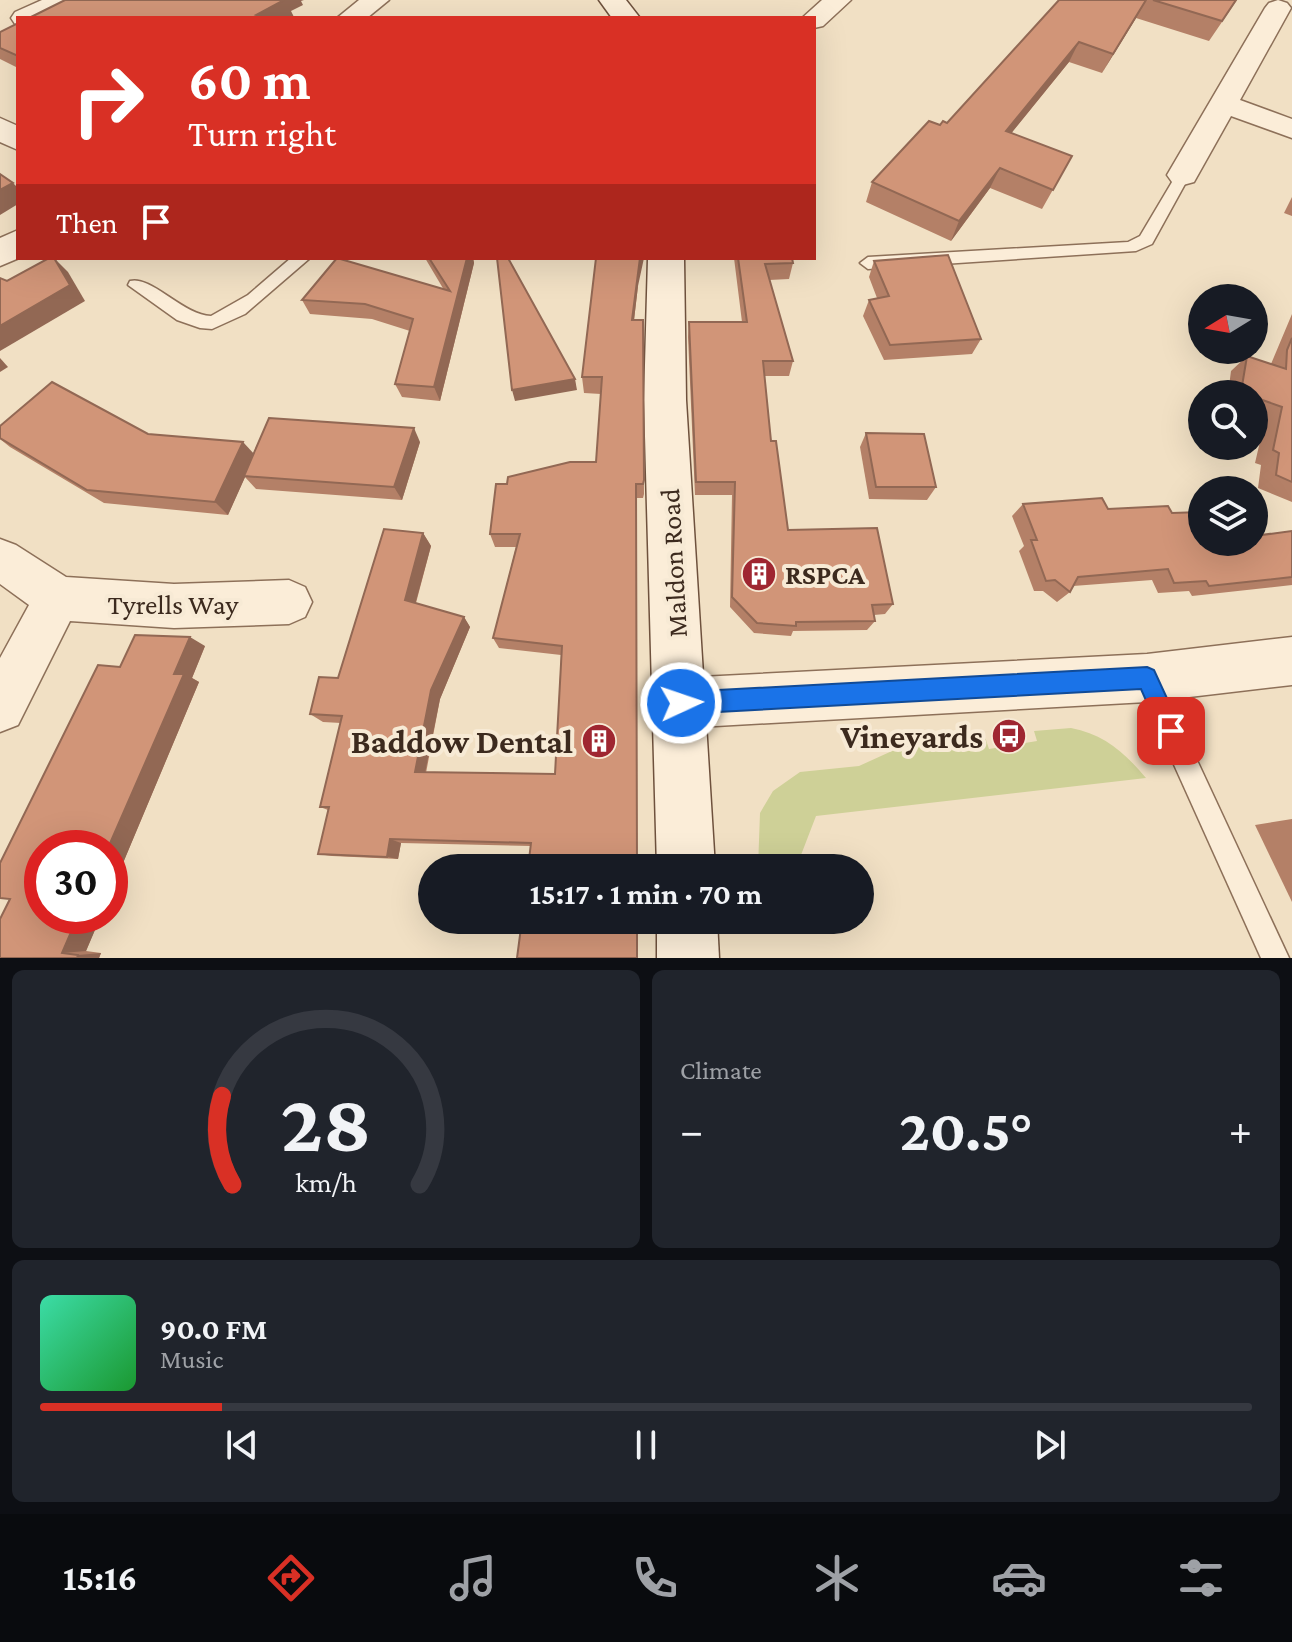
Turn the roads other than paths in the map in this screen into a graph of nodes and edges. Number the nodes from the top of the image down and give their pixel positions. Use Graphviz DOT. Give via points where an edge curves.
graph roads {
  1 [pos="63,0"];
  2 [pos="376,0"];
  3 [pos="612,0"];
  4 [pos="838,0"];
  5 [pos="1278,8"];
  6 [pos="28,16"];
  7 [pos="353,16"];
  8 [pos="624,16"];
  9 [pos="816,18"];
  10 [pos="1225,104"];
  11 [pos="0,127"];
  12 [pos="1292,129"];
  13 [pos="16,139"];
  14 [pos="1183,175"];
  15 [pos="300,260"];
  16 [pos="666,260"];
  17 [pos="868,263"];
  18 [pos="136,285"];
  19 [pos="0,559"];
  20 [pos="58,598"];
  21 [pos="289,602"];
  22 [pos="1292,661"];
  23 [pos="1147,678"];
  24 [pos="681,703"];
  25 [pos="0,707"];
  26 [pos="686,854"];
  27 [pos="687,934"];
  28 [pos="688,958"];
  29 [pos="1275,958"];
  1 -- 6 [label="street"];
  2 -- 7 [label="street"];
  3 -- 8 [label="street"];
  4 -- 9 [label="street"];
  5 -- 10 [label="street"];
  10 -- 12 [label="street"];
  10 -- 14 [label="street"];
  11 -- 13 [label="street"];
  14 -- 17 [label="lane" via="1146,240 1130,247"];
  15 -- 18 [label="lane" via="237,312 214,324 199,322"];
  16 -- 24 [label="street, Maldon Road" via="665,400"];
  19 -- 20 [label="street, Tyrells Way"];
  20 -- 21 [label="street, Tyrells Way" via="109,606"];
  20 -- 25 [label="street"];
  22 -- 23 [label="street"];
  23 -- 24 [label="street"];
  23 -- 29 [label="lane"];
  24 -- 26 [label="street, Maldon Road"];
  27 -- 28 [label="street"];
}
